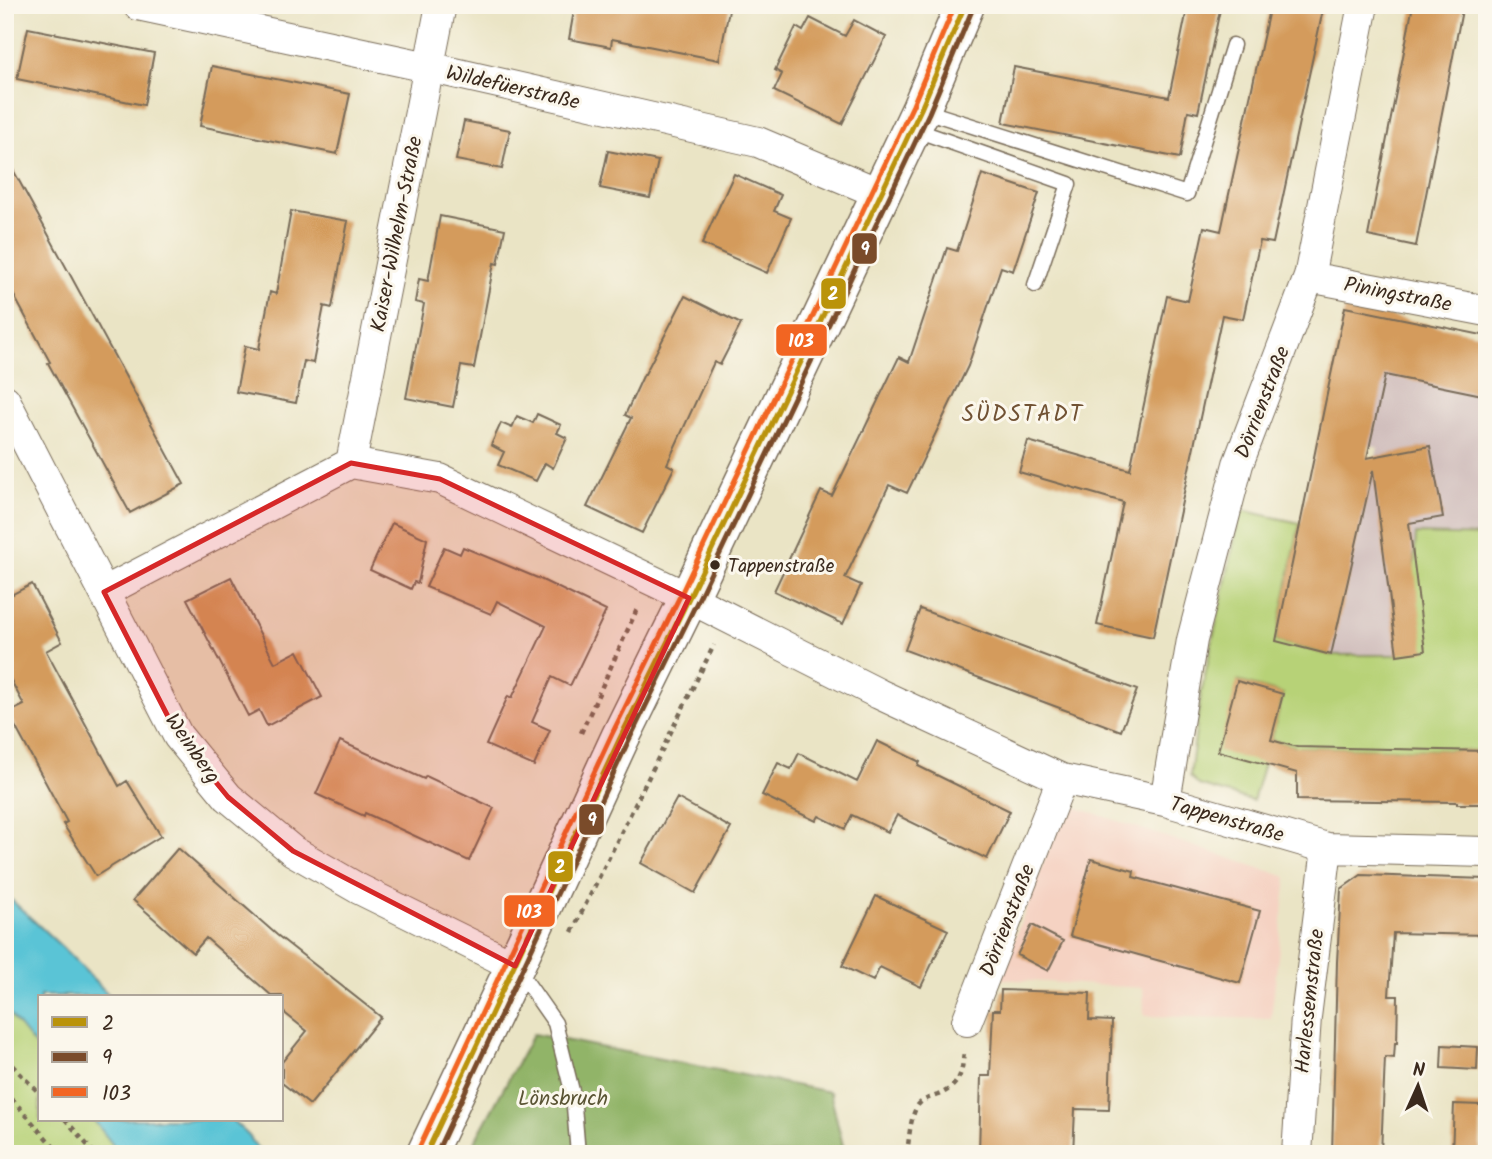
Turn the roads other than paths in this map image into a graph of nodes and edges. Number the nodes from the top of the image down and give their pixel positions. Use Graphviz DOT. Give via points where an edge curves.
graph roads {
  1 [pos="138,5"];
  2 [pos="441,5"];
  3 [pos="965,5"];
  4 [pos="1363,5"];
  5 [pos="1233,46"];
  6 [pos="428,67"];
  7 [pos="916,119"];
  8 [pos="881,194"];
  9 [pos="1309,277"];
  10 [pos="1035,285"];
  11 [pos="1487,311"];
  12 [pos="5,400"];
  13 [pos="351,463"];
  14 [pos="104,592"];
  15 [pos="689,598"];
  16 [pos="1062,779"];
  17 [pos="1165,801"];
  18 [pos="1327,848"];
  19 [pos="1487,852"];
  20 [pos="515,966"];
  21 [pos="967,1021"];
  22 [pos="426,1154"];
  23 [pos="578,1154"];
  24 [pos="1297,1154"];
  1 -- 6 [label="street, Wildefüerstraße"];
  2 -- 6 [label="street, Kaiser-Wilhelm-Straße"];
  3 -- 7 [label="main road"];
  4 -- 9 [label="street, Dörrienstraße"];
  5 -- 7 [label="lane" via="1186,194"];
  6 -- 8 [label="street, Wildefüerstraße" via="758,142"];
  6 -- 13 [label="street, Kaiser-Wilhelm-Straße"];
  7 -- 8 [label="main road"];
  7 -- 10 [label="lane" via="1069,184"];
  8 -- 15 [label="main road"];
  9 -- 11 [label="street, Piningstraße"];
  9 -- 17 [label="street, Dörrienstraße" via="1238,464 1192,640"];
  12 -- 14 [label="street, Weinberg"];
  13 -- 14 [label="street"];
  13 -- 15 [label="street, Tappenstraße" via="440,479"];
  14 -- 20 [label="street, Weinberg" via="178,736 228,797 293,851"];
  15 -- 16 [label="street, Tappenstraße"];
  15 -- 20 [label="main road"];
  16 -- 17 [label="street, Tappenstraße"];
  16 -- 21 [label="street, Dörrienstraße"];
  17 -- 18 [label="street, Tappenstraße"];
  18 -- 19 [label="street, Tappenstraße"];
  18 -- 24 [label="street, Harlessemstraße" via="1306,1017"];
  20 -- 22 [label="main road"];
  20 -- 23 [label="lane" via="555,1023 573,1095"];
}
